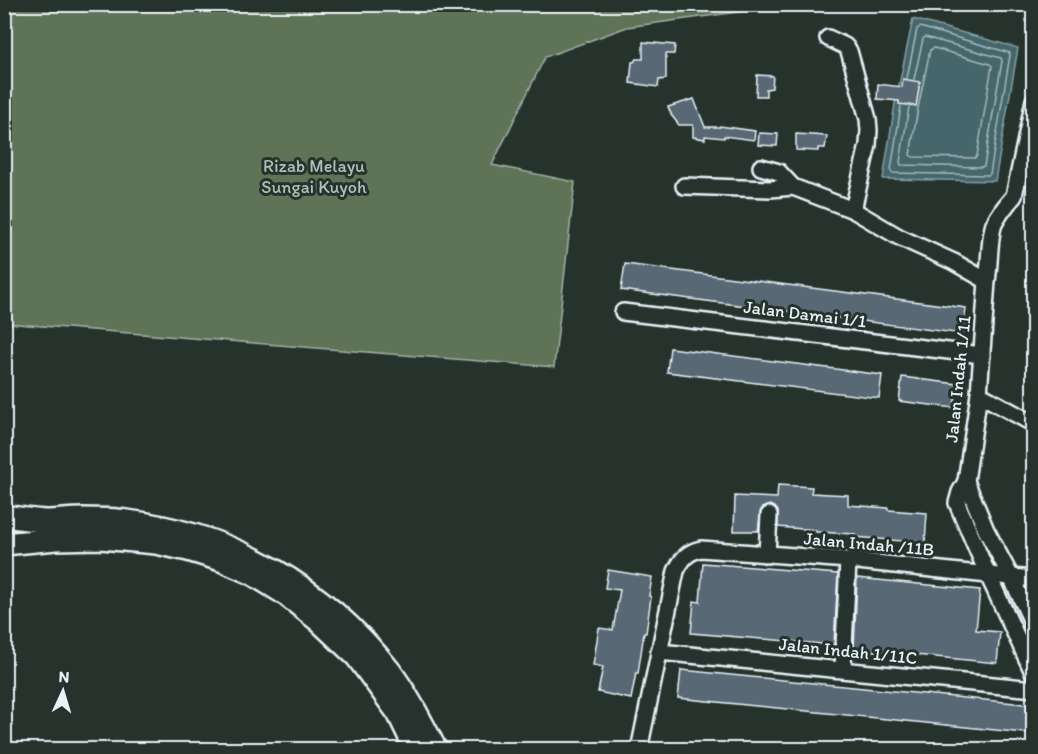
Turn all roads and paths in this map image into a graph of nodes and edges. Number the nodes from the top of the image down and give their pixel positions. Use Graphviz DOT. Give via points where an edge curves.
graph roads {
  1 [pos="828,38"];
  2 [pos="1034,100"];
  3 [pos="761,167"];
  4 [pos="684,186"];
  5 [pos="793,187"];
  6 [pos="853,210"];
  7 [pos="987,281"];
  8 [pos="623,312"];
  9 [pos="982,355"];
  10 [pos="979,394"];
  11 [pos="1034,424"];
  12 [pos="966,481"];
  13 [pos="770,514"];
  14 [pos="4,516"];
  15 [pos="46,521"];
  16 [pos="4,529"];
  17 [pos="4,544"];
  18 [pos="767,555"];
  19 [pos="848,560"];
  20 [pos="988,575"];
  21 [pos="1011,577"];
  22 [pos="1034,579"];
  23 [pos="1034,626"];
  24 [pos="659,651"];
  25 [pos="843,669"];
  26 [pos="1034,674"];
  27 [pos="1034,689"];
  28 [pos="635,749"];
  29 [pos="416,750"];
  30 [pos="436,750"];
  1 -- 6 [label="street" via="849,51 869,125"];
  2 -- 7 [label="street, Jalan Indah 1/11" via="1014,196 994,224"];
  3 -- 5 [label="street" via="779,172"];
  4 -- 5 [label="street"];
  5 -- 6 [label="street"];
  6 -- 7 [label="street"];
  7 -- 9 [label="street, Jalan Indah 1/11"];
  8 -- 9 [label="street, Jalan Damai 1/1"];
  9 -- 10 [label="street, Jalan Indah 1/11"];
  10 -- 11 [label="street"];
  10 -- 12 [label="street, Jalan Indah 1/11"];
  12 -- 20 [label="street, Jalan Indah 1/11" via="957,503"];
  12 -- 21 [label="street"];
  13 -- 18 [label="street"];
  14 -- 15 [label="highway"];
  15 -- 16 [label="highway"];
  15 -- 30 [label="highway" via="126,521 169,528 235,549 266,564 304,588 365,641 391,673"];
  17 -- 29 [label="highway" via="101,538 156,543 221,560 251,573 285,594 357,657 398,713"];
  18 -- 19 [label="street, Jalan Indah /11B"];
  18 -- 24 [label="street, Jalan Indah /11B" via="701,549 686,555 676,571"];
  19 -- 20 [label="street, Jalan Indah /11B"];
  19 -- 25 [label="street"];
  20 -- 21 [label="street, Jalan Indah /11B"];
  20 -- 26 [label="street, Jalan Indah 1/11"];
  21 -- 22 [label="street, Jalan Indah /11B"];
  21 -- 23 [label="street"];
  24 -- 25 [label="street, Jalan Indah 1/11C"];
  24 -- 28 [label="street"];
  25 -- 27 [label="street, Jalan Indah 1/11C"];
}
